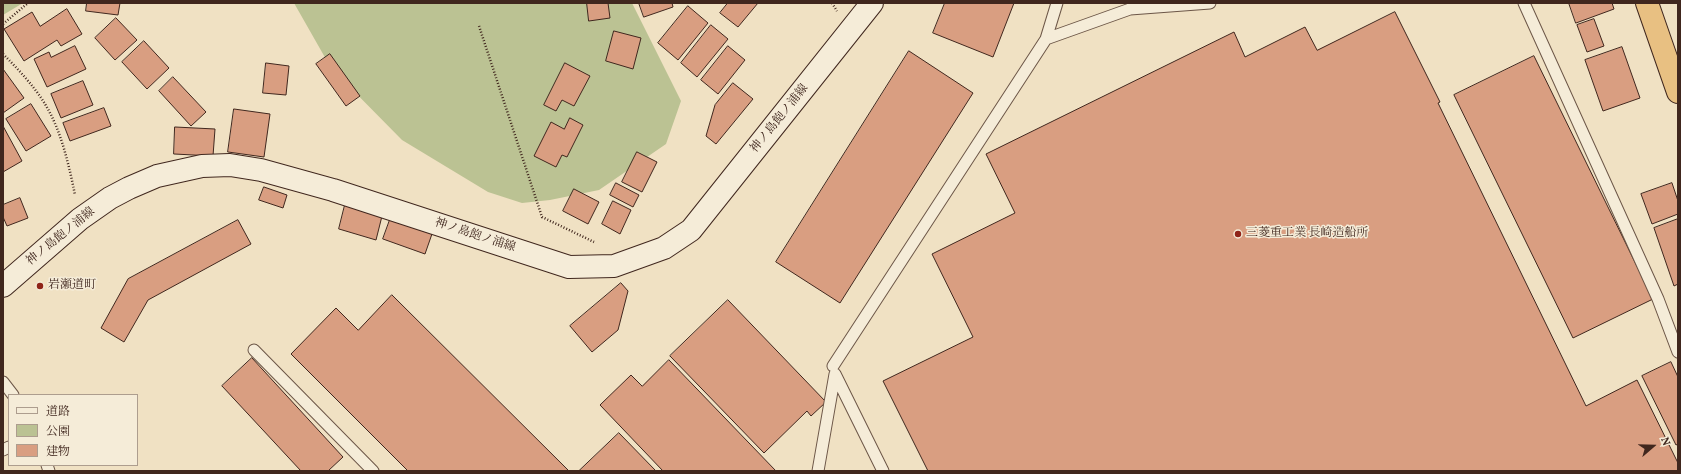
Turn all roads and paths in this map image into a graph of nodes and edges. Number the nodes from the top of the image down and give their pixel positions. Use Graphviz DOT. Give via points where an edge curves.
graph roads {
  1 [pos="28,3"];
  2 [pos="872,3"];
  3 [pos="1057,3"];
  4 [pos="1210,3"];
  5 [pos="1524,3"];
  6 [pos="1647,3"];
  7 [pos="3,24"];
  8 [pos="479,26"];
  9 [pos="1046,39"];
  10 [pos="3,54"];
  11 [pos="1678,92"];
  12 [pos="80,219"];
  13 [pos="601,246"];
  14 [pos="3,286"];
  15 [pos="254,350"];
  16 [pos="1678,352"];
  17 [pos="833,366"];
  18 [pos="3,382"];
  19 [pos="12,394"];
  20 [pos="373,471"];
  21 [pos="818,471"];
  22 [pos="883,471"];
  1 -- 7 [label="path"];
  2 -- 12 [label="main road, 神ノ島飽ノ浦線" via="692,230 664,248 614,266 569,267 333,190 261,170 230,165 202,166 158,176 129,188"];
  3 -- 9 [label="lane"];
  4 -- 9 [label="lane" via="1130,9"];
  5 -- 16 [label="lane" via="1658,299"];
  6 -- 11 [label="highway"];
  8 -- 13 [label="path" via="542,217"];
  9 -- 17 [label="lane"];
  10 -- 12 [label="path" via="45,104 59,135 71,173"];
  12 -- 14 [label="main road, 神ノ島飽ノ浦線"];
  15 -- 20 [label="lane"];
  18 -- 19 [label="lane"];
  21 -- 22 [label="lane" via="835,374"];
}
